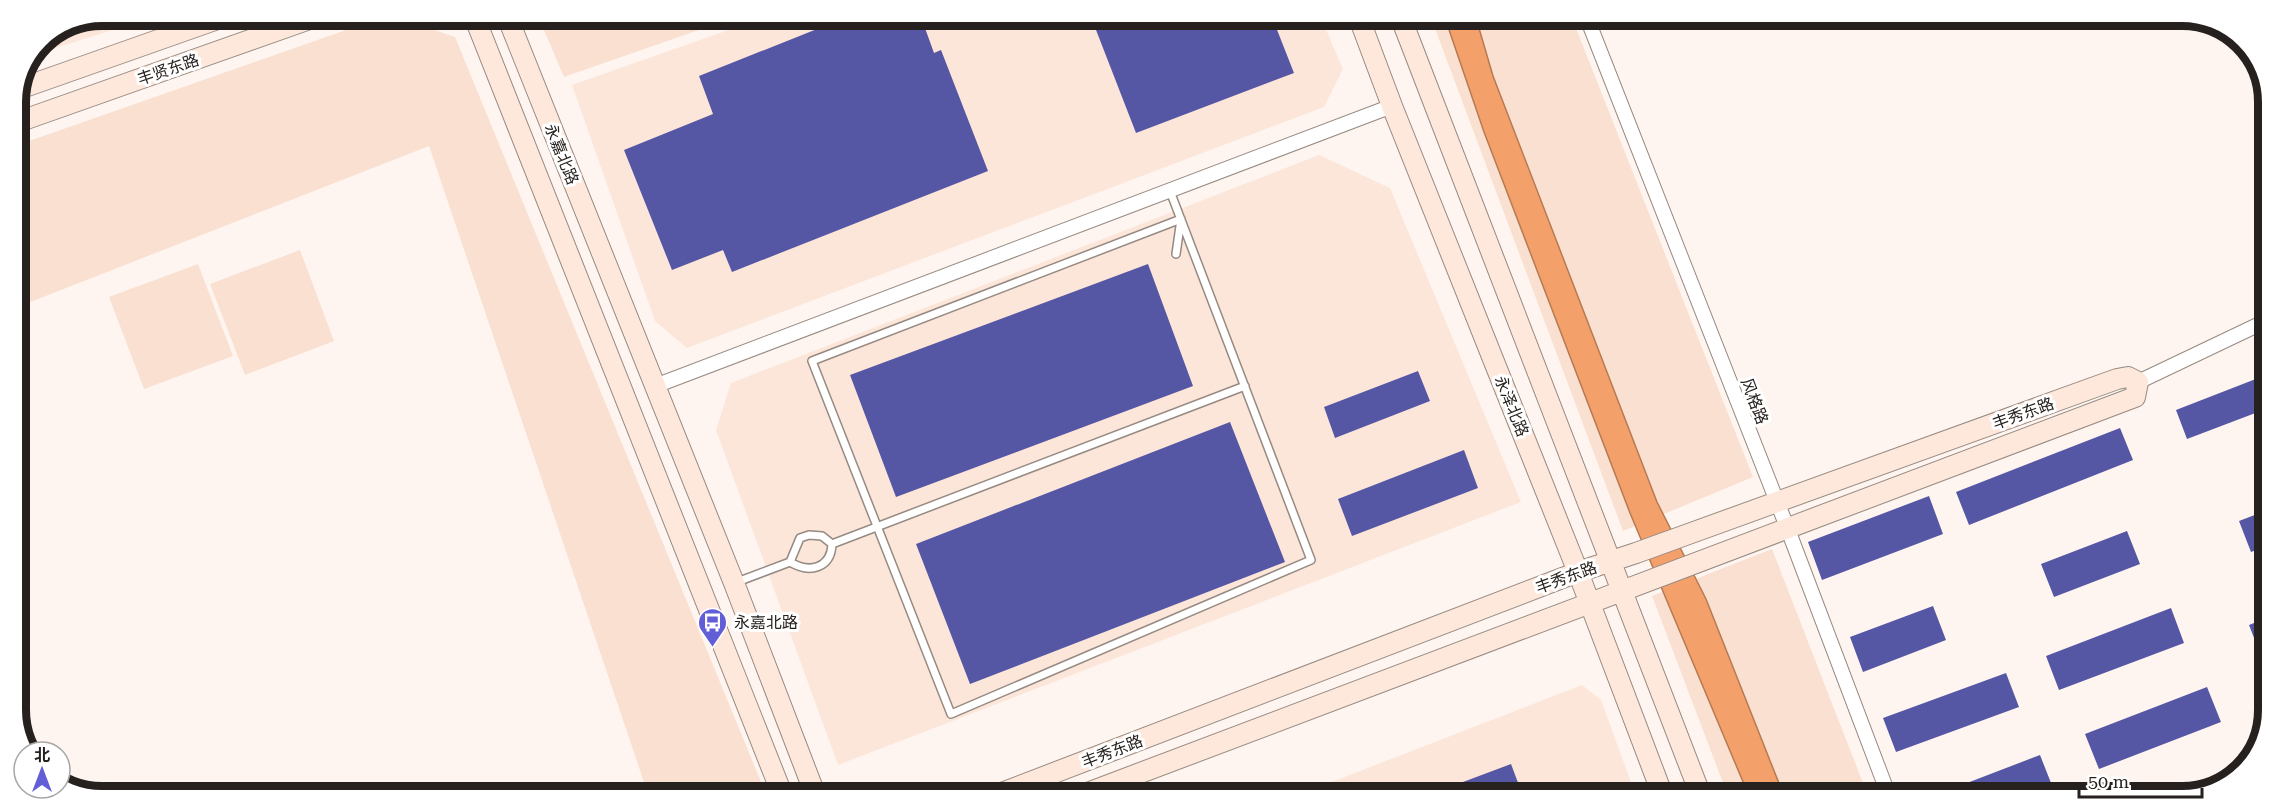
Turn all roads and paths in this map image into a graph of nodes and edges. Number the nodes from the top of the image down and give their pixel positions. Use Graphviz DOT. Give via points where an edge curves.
graph roads {
  1 [pos="198,26"];
  2 [pos="290,26"];
  3 [pos="478,26"];
  4 [pos="511,26"];
  5 [pos="1362,26"];
  6 [pos="1404,26"];
  7 [pos="1590,26"];
  8 [pos="27,86"];
  9 [pos="1392,106"];
  10 [pos="26,119"];
  11 [pos="1170,191"];
  12 [pos="1181,219"];
  13 [pos="1176,254"];
  14 [pos="2257,325"];
  15 [pos="2138,382"];
  16 [pos="655,386"];
  17 [pos="1245,386"];
  18 [pos="1777,502"];
  19 [pos="877,525"];
  20 [pos="1788,527"];
  21 [pos="832,544"];
  22 [pos="1612,561"];
  23 [pos="790,562"];
  24 [pos="1578,572"];
  25 [pos="734,583"];
  26 [pos="1623,589"];
  27 [pos="1588,602"];
  28 [pos="779,786"];
  29 [pos="812,786"];
  30 [pos="1022,786"];
  31 [pos="1106,786"];
  32 [pos="1659,786"];
  33 [pos="1697,786"];
  34 [pos="1885,786"];
  1 -- 8 [label="street, 丰贤东路"];
  2 -- 10 [label="street, 丰贤东路"];
  3 -- 28 [label="street, 永嘉北路"];
  4 -- 16 [label="street, 永嘉北路"];
  5 -- 9 [label="street, 永泽北路"];
  6 -- 22 [label="street"];
  7 -- 18 [label="street, 风格路"];
  9 -- 11 [label="street"];
  9 -- 24 [label="street, 永泽北路"];
  11 -- 12 [label="lane"];
  11 -- 16 [label="street"];
  12 -- 13 [label="lane"];
  12 -- 17 [label="lane"];
  12 -- 19 [label="lane" via="812,361"];
  14 -- 15 [label="street, 丰秀东路"];
  15 -- 18 [label="street, 丰秀东路" via="2128,377 2117,379"];
  15 -- 20 [label="street, 丰秀东路" via="2135,397"];
  16 -- 25 [label="street, 永嘉北路"];
  17 -- 19 [label="lane"];
  17 -- 19 [label="lane" via="1311,560 951,714"];
  18 -- 20 [label="street, 风格路"];
  18 -- 22 [label="street, 丰秀东路"];
  19 -- 21 [label="lane"];
  20 -- 26 [label="street, 丰秀东路"];
  20 -- 34 [label="street, 风格路"];
  21 -- 23 [label="lane" via="831,555 822,565 800,568"];
  21 -- 23 [label="lane" via="822,536 800,538"];
  22 -- 24 [label="street, 丰秀东路"];
  22 -- 26 [label="street"];
  23 -- 25 [label="lane"];
  24 -- 27 [label="street, 永泽北路"];
  24 -- 30 [label="street, 丰秀东路"];
  25 -- 29 [label="street, 永嘉北路"];
  26 -- 27 [label="street, 丰秀东路"];
  26 -- 33 [label="street"];
  27 -- 31 [label="street, 丰秀东路"];
  27 -- 32 [label="street, 永泽北路"];
}
